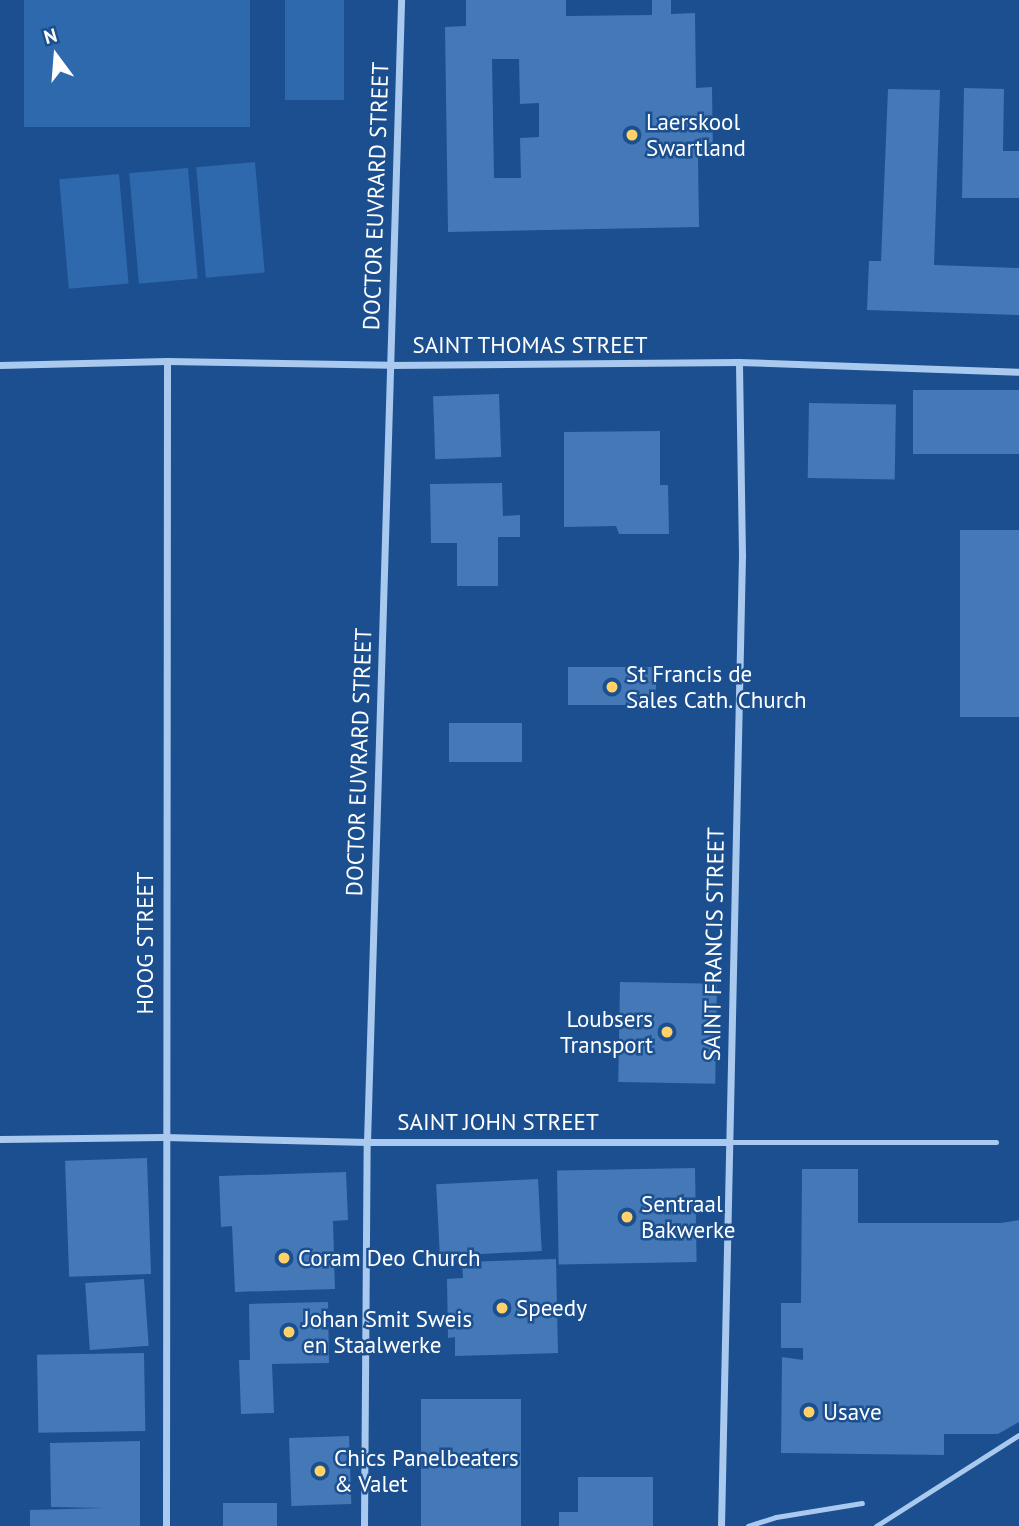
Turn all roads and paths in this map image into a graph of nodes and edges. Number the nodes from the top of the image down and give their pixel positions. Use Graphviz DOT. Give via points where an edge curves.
graph roads {
  1 [pos="401,0"];
  2 [pos="167,361"];
  3 [pos="739,362"];
  4 [pos="0,365"];
  5 [pos="389,365"];
  6 [pos="1019,372"];
  7 [pos="164,1137"];
  8 [pos="0,1139"];
  9 [pos="368,1142"];
  10 [pos="729,1142"];
  11 [pos="996,1142"];
  12 [pos="1019,1436"];
  13 [pos="862,1503"];
  14 [pos="166,1526"];
  15 [pos="363,1526"];
  16 [pos="721,1526"];
  17 [pos="748,1526"];
  18 [pos="876,1526"];
  1 -- 5 [label="street, DOCTOR EUVRARD STREET"];
  2 -- 4 [label="street, SAINT THOMAS STREET"];
  2 -- 5 [label="street, SAINT THOMAS STREET"];
  2 -- 7 [label="street, HOOG STREET"];
  3 -- 5 [label="street, SAINT THOMAS STREET"];
  3 -- 6 [label="street, SAINT THOMAS STREET"];
  3 -- 10 [label="street, SAINT FRANCIS STREET" via="742,555"];
  5 -- 9 [label="street, DOCTOR EUVRARD STREET"];
  7 -- 8 [label="street, SAINT JOHN STREET"];
  7 -- 9 [label="street, SAINT JOHN STREET"];
  7 -- 14 [label="street, HOOG STREET"];
  9 -- 10 [label="street, SAINT JOHN STREET"];
  9 -- 15 [label="street, DOCTOR EUVRARD STREET"];
  10 -- 11 [label="lane, SAINT JOHN STREET"];
  10 -- 16 [label="street, SAINT FRANCIS STREET"];
  12 -- 18 [label="lane"];
  13 -- 17 [label="lane"];
}
